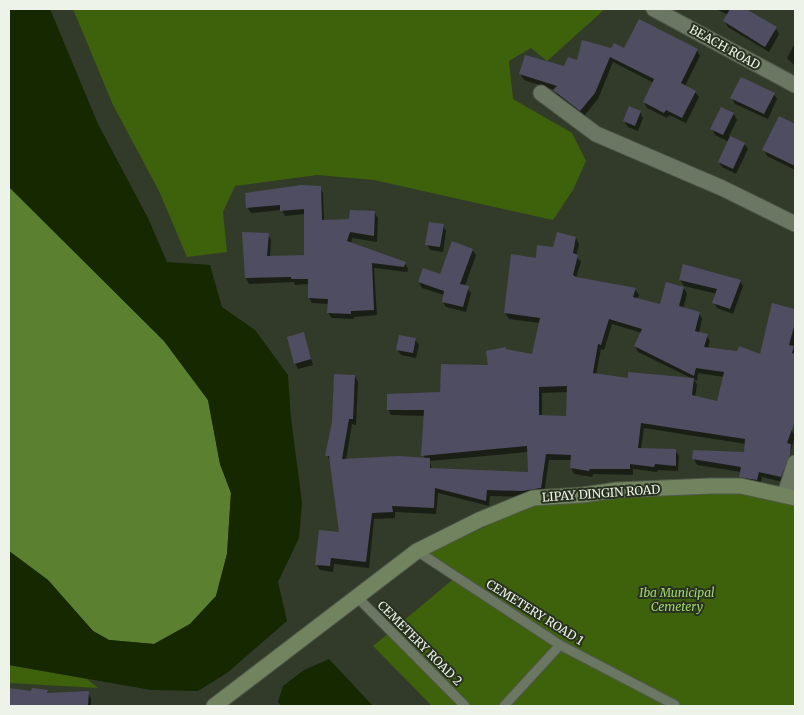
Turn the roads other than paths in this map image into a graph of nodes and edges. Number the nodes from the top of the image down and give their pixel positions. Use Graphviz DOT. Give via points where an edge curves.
graph roads {
  1 [pos="654,9"];
  2 [pos="795,85"];
  3 [pos="541,93"];
  4 [pos="795,224"];
  5 [pos="795,463"];
  6 [pos="790,496"];
  7 [pos="417,551"];
  8 [pos="357,597"];
  9 [pos="560,645"];
  10 [pos="662,702"];
  11 [pos="675,705"];
  12 [pos="214,706"];
  13 [pos="465,706"];
  14 [pos="504,706"];
  1 -- 2 [label="street, BEACH ROAD"];
  3 -- 4 [label="street" via="596,134 722,188"];
  5 -- 6 [label="street"];
  6 -- 7 [label="street, LIPAY DINGIN ROAD" via="741,486 711,486 533,498"];
  7 -- 8 [label="street, LIPAY DINGIN ROAD"];
  7 -- 9 [label="lane, CEMETERY ROAD 1"];
  8 -- 12 [label="street, LIPAY DINGIN ROAD"];
  8 -- 13 [label="lane, CEMETERY ROAD 2"];
  9 -- 10 [label="lane, CEMETERY ROAD 1"];
  9 -- 14 [label="lane"];
  10 -- 11 [label="lane, CEMETERY ROAD 1"];
}
